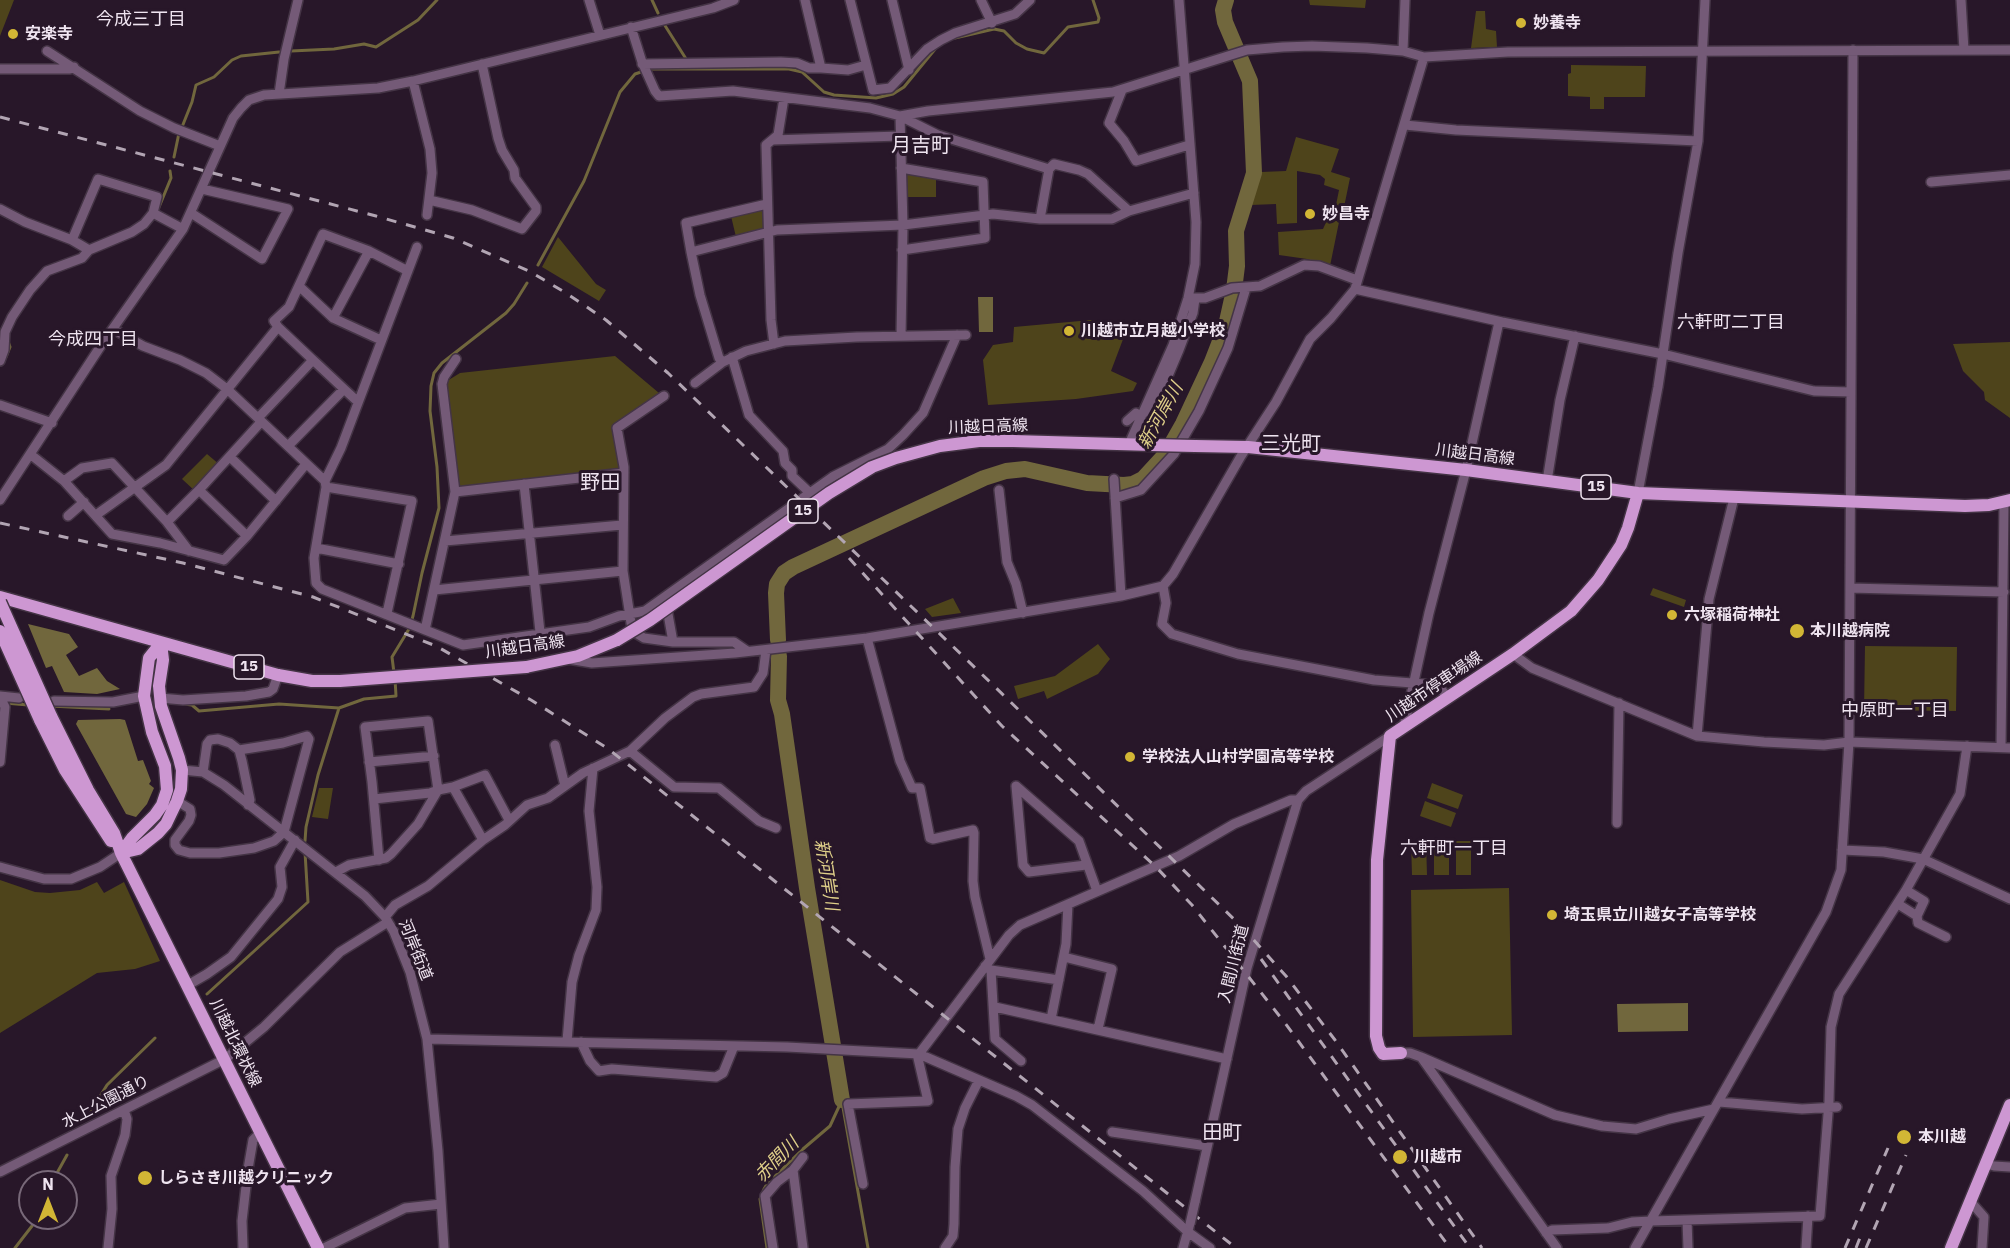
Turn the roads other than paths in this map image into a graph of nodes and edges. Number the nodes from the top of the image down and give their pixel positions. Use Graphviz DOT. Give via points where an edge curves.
graph roads {
  1 [pos="298,0"];
  2 [pos="589,0"];
  3 [pos="734,0"];
  4 [pos="805,0"];
  5 [pos="850,0"];
  6 [pos="892,0"];
  7 [pos="981,0"];
  8 [pos="1030,0"];
  9 [pos="1179,0"];
  10 [pos="1406,0"];
  11 [pos="1705,0"];
  12 [pos="1961,0"];
  13 [pos="713,4"];
  14 [pos="992,23"];
  15 [pos="631,27"];
  16 [pos="600,35"];
  17 [pos="1853,50"];
  18 [pos="1964,50"];
  19 [pos="2010,50"];
  20 [pos="47,51"];
  21 [pos="1403,51"];
  22 [pos="1704,52"];
  23 [pos="1424,57"];
  24 [pos="642,63"];
  25 [pos="482,64"];
  26 [pos="866,65"];
  27 [pos="74,67"];
  28 [pos="0,69"];
  29 [pos="821,69"];
  30 [pos="909,70"];
  31 [pos="1184,71"];
  32 [pos="413,81"];
  33 [pos="873,90"];
  34 [pos="1122,90"];
  35 [pos="279,94"];
  36 [pos="784,98"];
  37 [pos="870,108"];
  38 [pos="900,116"];
  39 [pos="1405,125"];
  40 [pos="900,136"];
  41 [pos="772,140"];
  42 [pos="1698,141"];
  43 [pos="1189,145"];
  44 [pos="220,146"];
  45 [pos="901,168"];
  46 [pos="1049,169"];
  47 [pos="2010,175"];
  48 [pos="1931,182"];
  49 [pos="202,189"];
  50 [pos="1194,193"];
  51 [pos="429,200"];
  52 [pos="767,204"];
  53 [pos="0,209"];
  54 [pos="1129,211"];
  55 [pos="153,213"];
  56 [pos="191,213"];
  57 [pos="427,214"];
  58 [pos="984,216"];
  59 [pos="1040,219"];
  60 [pos="903,225"];
  61 [pos="183,230"];
  62 [pos="770,232"];
  63 [pos="72,240"];
  64 [pos="417,247"];
  65 [pos="88,250"];
  66 [pos="902,250"];
  67 [pos="369,251"];
  68 [pos="691,252"];
  69 [pos="408,271"];
  70 [pos="1356,284"];
  71 [pos="299,286"];
  72 [pos="1244,288"];
  73 [pos="1192,299"];
  74 [pos="333,318"];
  75 [pos="1499,322"];
  76 [pos="278,327"];
  77 [pos="113,328"];
  78 [pos="901,336"];
  79 [pos="1575,336"];
  80 [pos="381,340"];
  81 [pos="774,344"];
  82 [pos="1663,354"];
  83 [pos="732,357"];
  84 [pos="456,359"];
  85 [pos="313,360"];
  86 [pos="0,361"];
  87 [pos="723,363"];
  88 [pos="695,383"];
  89 [pos="227,389"];
  90 [pos="344,389"];
  91 [pos="1851,392"];
  92 [pos="664,396"];
  93 [pos="357,401"];
  94 [pos="0,405"];
  95 [pos="1136,413"];
  96 [pos="1151,417"];
  97 [pos="260,420"];
  98 [pos="1127,421"];
  99 [pos="52,423"];
  100 [pos="1129,444"];
  101 [pos="288,446"];
  102 [pos="1248,447"];
  103 [pos="30,454"];
  104 [pos="230,457"];
  105 [pos="306,464"];
  106 [pos="1466,470"];
  107 [pos="624,473"];
  108 [pos="1114,479"];
  109 [pos="64,481"];
  110 [pos="1547,481"];
  111 [pos="325,484"];
  112 [pos="524,484"];
  113 [pos="134,489"];
  114 [pos="199,490"];
  115 [pos="999,490"];
  116 [pos="455,492"];
  117 [pos="1638,493"];
  118 [pos="1115,495"];
  119 [pos="1734,498"];
  120 [pos="0,500"];
  121 [pos="276,501"];
  122 [pos="2007,501"];
  123 [pos="84,502"];
  124 [pos="1851,502"];
  125 [pos="791,507"];
  126 [pos="96,515"];
  127 [pos="68,516"];
  128 [pos="2007,517"];
  129 [pos="167,522"];
  130 [pos="622,525"];
  131 [pos="529,533"];
  132 [pos="247,536"];
  133 [pos="445,541"];
  134 [pos="316,548"];
  135 [pos="189,551"];
  136 [pos="399,564"];
  137 [pos="623,571"];
  138 [pos="534,580"];
  139 [pos="1163,586"];
  140 [pos="1850,588"];
  141 [pos="434,590"];
  142 [pos="2004,592"];
  143 [pos="1121,596"];
  144 [pos="665,597"];
  145 [pos="0,599"];
  146 [pos="387,613"];
  147 [pos="1023,613"];
  148 [pos="629,615"];
  149 [pos="416,626"];
  150 [pos="0,631"];
  151 [pos="540,632"];
  152 [pos="867,638"];
  153 [pos="673,642"];
  154 [pos="161,643"];
  155 [pos="766,650"];
  156 [pos="747,651"];
  157 [pos="1513,654"];
  158 [pos="566,659"];
  159 [pos="278,675"];
  160 [pos="1414,682"];
  161 [pos="144,696"];
  162 [pos="0,697"];
  163 [pos="1447,697"];
  164 [pos="19,698"];
  165 [pos="160,698"];
  166 [pos="54,701"];
  167 [pos="1619,703"];
  168 [pos="46,718"];
  169 [pos="1404,726"];
  170 [pos="1390,736"];
  171 [pos="1697,736"];
  172 [pos="1849,742"];
  173 [pos="555,745"];
  174 [pos="1967,746"];
  175 [pos="2006,748"];
  176 [pos="239,750"];
  177 [pos="630,752"];
  178 [pos="434,756"];
  179 [pos="0,762"];
  180 [pos="369,762"];
  181 [pos="592,768"];
  182 [pos="182,770"];
  183 [pos="203,772"];
  184 [pos="565,786"];
  185 [pos="453,787"];
  186 [pos="438,790"];
  187 [pos="374,799"];
  188 [pos="1298,800"];
  189 [pos="177,801"];
  190 [pos="248,805"];
  191 [pos="509,820"];
  192 [pos="1617,823"];
  193 [pos="776,828"];
  194 [pos="284,832"];
  195 [pos="295,840"];
  196 [pos="483,840"];
  197 [pos="1842,849"];
  198 [pos="122,853"];
  199 [pos="1923,859"];
  200 [pos="379,860"];
  201 [pos="1086,865"];
  202 [pos="0,867"];
  203 [pos="336,872"];
  204 [pos="1906,890"];
  205 [pos="1097,891"];
  206 [pos="2010,899"];
  207 [pos="1068,904"];
  208 [pos="1898,904"];
  209 [pos="1917,915"];
  210 [pos="386,920"];
  211 [pos="1946,937"];
  212 [pos="1064,957"];
  213 [pos="989,965"];
  214 [pos="1059,980"];
  215 [pos="188,985"];
  216 [pos="994,1007"];
  217 [pos="1051,1018"];
  218 [pos="1098,1029"];
  219 [pos="427,1039"];
  220 [pos="567,1041"];
  221 [pos="581,1042"];
  222 [pos="734,1046"];
  223 [pos="1401,1053"];
  224 [pos="918,1054"];
  225 [pos="1421,1057"];
  226 [pos="225,1059"];
  227 [pos="1227,1059"];
  228 [pos="1022,1061"];
  229 [pos="979,1080"];
  230 [pos="2010,1105"];
  231 [pos="1717,1106"];
  232 [pos="1832,1107"];
  233 [pos="124,1110"];
  234 [pos="261,1132"];
  235 [pos="1112,1132"];
  236 [pos="1207,1146"];
  237 [pos="803,1156"];
  238 [pos="1986,1164"];
  239 [pos="2010,1167"];
  240 [pos="793,1170"];
  241 [pos="0,1172"];
  242 [pos="864,1184"];
  243 [pos="1970,1201"];
  244 [pos="441,1204"];
  245 [pos="1808,1216"];
  246 [pos="1688,1220"];
  247 [pos="1651,1221"];
  248 [pos="1189,1228"];
  249 [pos="1546,1233"];
  250 [pos="108,1248"];
  251 [pos="243,1248"];
  252 [pos="317,1248"];
  253 [pos="324,1248"];
  254 [pos="444,1248"];
  255 [pos="772,1248"];
  256 [pos="803,1248"];
  257 [pos="945,1248"];
  258 [pos="1183,1248"];
  259 [pos="1210,1248"];
  260 [pos="1557,1248"];
  261 [pos="1635,1248"];
  262 [pos="1688,1248"];
  263 [pos="1806,1248"];
  264 [pos="1951,1248"];
  265 [pos="1982,1248"];
  1 -- 35 [label="street"];
  2 -- 16 [label="street"];
  3 -- 13 [label="street"];
  4 -- 29 [label="street"];
  5 -- 26 [label="street"];
  6 -- 30 [label="street"];
  7 -- 14 [label="street"];
  8 -- 14 [label="street" via="1015,14"];
  9 -- 31 [label="street"];
  10 -- 21 [label="street"];
  11 -- 22 [label="street"];
  12 -- 18 [label="street"];
  13 -- 15 [label="street"];
  14 -- 30 [label="street" via="941,40 927,49"];
  15 -- 16 [label="street"];
  15 -- 24 [label="street"];
  16 -- 25 [label="street"];
  17 -- 18 [label="street"];
  17 -- 22 [label="street"];
  17 -- 91 [label="street"];
  18 -- 19 [label="street"];
  20 -- 27 [label="street"];
  21 -- 23 [label="street"];
  21 -- 31 [label="street" via="1312,46 1247,50"];
  22 -- 23 [label="street" via="1508,52"];
  22 -- 42 [label="street"];
  23 -- 39 [label="street"];
  24 -- 29 [label="street" via="781,62"];
  24 -- 36 [label="street" via="659,96 733,91"];
  25 -- 32 [label="street"];
  25 -- 51 [label="street" via="502,150 536,211 522,229 472,210"];
  26 -- 29 [label="street" via="848,70"];
  26 -- 33 [label="street"];
  27 -- 28 [label="street"];
  27 -- 44 [label="street" via="140,111"];
  30 -- 33 [label="street" via="890,88"];
  31 -- 34 [label="street"];
  31 -- 43 [label="street"];
  32 -- 35 [label="street" via="378,88"];
  32 -- 51 [label="street" via="430,149"];
  33 -- 37 [label="street"];
  34 -- 38 [label="street"];
  34 -- 43 [label="street" via="1109,123 1136,161"];
  35 -- 44 [label="street" via="244,104"];
  36 -- 37 [label="street"];
  36 -- 41 [label="street" via="778,135"];
  37 -- 38 [label="street"];
  38 -- 40 [label="street"];
  38 -- 46 [label="street" via="938,135"];
  39 -- 42 [label="street"];
  39 -- 70 [label="street"];
  40 -- 41 [label="street"];
  40 -- 45 [label="street"];
  41 -- 52 [label="street" via="766,145"];
  42 -- 82 [label="street"];
  43 -- 50 [label="street"];
  44 -- 49 [label="street"];
  45 -- 58 [label="street" via="983,182"];
  45 -- 60 [label="street"];
  46 -- 54 [label="street" via="1054,164 1088,174"];
  46 -- 59 [label="street"];
  47 -- 48 [label="street"];
  49 -- 56 [label="street"];
  49 -- 56 [label="street" via="288,209 262,259"];
  50 -- 54 [label="street"];
  50 -- 73 [label="street" via="1196,248"];
  51 -- 57 [label="street"];
  52 -- 62 [label="street"];
  52 -- 68 [label="street" via="686,223"];
  53 -- 63 [label="street"];
  54 -- 59 [label="street" via="1112,219"];
  55 -- 61 [label="street"];
  55 -- 63 [label="street" via="157,197 98,179"];
  55 -- 65 [label="street" via="132,232"];
  56 -- 61 [label="street"];
  58 -- 59 [label="street"];
  58 -- 60 [label="street"];
  58 -- 66 [label="street" via="985,238"];
  60 -- 62 [label="street"];
  60 -- 66 [label="street"];
  61 -- 77 [label="street"];
  62 -- 68 [label="street"];
  62 -- 81 [label="street"];
  63 -- 65 [label="street"];
  64 -- 69 [label="street"];
  65 -- 86 [label="street" via="82,258 47,271 30,290 5,332"];
  66 -- 78 [label="street"];
  67 -- 69 [label="street"];
  67 -- 71 [label="street" via="323,234"];
  67 -- 74 [label="street"];
  68 -- 87 [label="street" via="700,295"];
  69 -- 80 [label="street"];
  70 -- 72 [label="street" via="1319,266 1304,265 1264,284"];
  70 -- 75 [label="street"];
  70 -- 102 [label="street" via="1310,339"];
  71 -- 74 [label="street"];
  71 -- 76 [label="street" via="289,307 274,321"];
  72 -- 73 [label="street"];
  72 -- 118 [label="street" via="1228,348 1174,454 1141,490"];
  73 -- 96 [label="street" via="1193,313"];
  73 -- 100 [label="street"];
  74 -- 80 [label="street"];
  75 -- 79 [label="street"];
  75 -- 106 [label="street"];
  76 -- 85 [label="street"];
  76 -- 89 [label="street"];
  77 -- 89 [label="street" via="143,346 180,360"];
  77 -- 99 [label="street"];
  78 -- 81 [label="street"];
  78 -- 83 [label="street" via="962,335 923,413 903,435 888,449 834,476 806,496 785,463 783,451 749,415"];
  79 -- 82 [label="street"];
  79 -- 110 [label="street"];
  80 -- 93 [label="street"];
  81 -- 83 [label="street"];
  82 -- 91 [label="street" via="1814,391"];
  82 -- 117 [label="street"];
  83 -- 87 [label="street"];
  84 -- 116 [label="street" via="442,384"];
  85 -- 90 [label="street"];
  85 -- 97 [label="street"];
  87 -- 88 [label="street"];
  89 -- 97 [label="street"];
  89 -- 113 [label="street" via="166,465"];
  90 -- 93 [label="street"];
  90 -- 101 [label="street"];
  91 -- 124 [label="street"];
  92 -- 107 [label="street" via="617,428"];
  93 -- 111 [label="street"];
  94 -- 99 [label="street"];
  95 -- 98 [label="street"];
  97 -- 101 [label="street"];
  97 -- 104 [label="street"];
  99 -- 103 [label="street"];
  100 -- 102 [label="main road, 川越日高線 / 15, bridge"];
  100 -- 158 [label="main road, 川越日高線 / 15, bridge" via="979,441 916,451 872,467 650,620 617,640"];
  101 -- 105 [label="street"];
  102 -- 106 [label="main road, 川越日高線 / 15"];
  102 -- 139 [label="street"];
  103 -- 109 [label="street"];
  103 -- 120 [label="street"];
  104 -- 114 [label="street"];
  104 -- 121 [label="street"];
  105 -- 111 [label="street"];
  105 -- 121 [label="street"];
  106 -- 110 [label="main road, 川越日高線 / 15"];
  106 -- 160 [label="street"];
  107 -- 112 [label="street"];
  107 -- 130 [label="street"];
  108 -- 118 [label="street"];
  109 -- 113 [label="street" via="82,468 112,464"];
  109 -- 123 [label="street"];
  110 -- 117 [label="main road, 川越日高線 / 15"];
  111 -- 134 [label="street"];
  111 -- 136 [label="street" via="412,501"];
  112 -- 116 [label="street"];
  112 -- 131 [label="street"];
  113 -- 126 [label="street"];
  113 -- 129 [label="street"];
  114 -- 129 [label="street"];
  114 -- 132 [label="street"];
  115 -- 147 [label="street" via="1007,562"];
  116 -- 133 [label="street"];
  117 -- 119 [label="main road, 川越日高線 / 15"];
  117 -- 157 [label="main road, 川越市停車場線" via="1621,545 1598,579 1571,611"];
  118 -- 143 [label="street"];
  119 -- 124 [label="main road, 川越日高線 / 15"];
  119 -- 171 [label="street" via="1709,599"];
  121 -- 132 [label="street"];
  122 -- 124 [label="main road, 川越日高線 / 15" via="1965,506"];
  122 -- 128 [label="street"];
  123 -- 126 [label="street"];
  123 -- 127 [label="street"];
  124 -- 140 [label="street"];
  125 -- 144 [label="street"];
  126 -- 135 [label="street" via="112,534"];
  128 -- 142 [label="street"];
  129 -- 135 [label="street"];
  130 -- 131 [label="street"];
  130 -- 137 [label="street"];
  131 -- 133 [label="street"];
  131 -- 138 [label="street"];
  132 -- 135 [label="street" via="224,560"];
  133 -- 141 [label="street"];
  134 -- 136 [label="street"];
  134 -- 146 [label="street" via="316,583 322,589"];
  136 -- 146 [label="street"];
  137 -- 138 [label="street"];
  137 -- 148 [label="street"];
  138 -- 141 [label="street"];
  138 -- 151 [label="street"];
  139 -- 143 [label="street"];
  139 -- 160 [label="street" via="1166,603 1162,624 1172,634 1190,641 1352,676"];
  140 -- 142 [label="street"];
  140 -- 172 [label="street"];
  141 -- 149 [label="street"];
  142 -- 175 [label="street"];
  143 -- 147 [label="street"];
  144 -- 148 [label="street" via="645,611"];
  144 -- 153 [label="street"];
  145 -- 154 [label="main road, 川越日高線 / 15"];
  145 -- 168 [label="main road, 川越北環状線, bridge"];
  146 -- 149 [label="street"];
  147 -- 152 [label="street"];
  148 -- 151 [label="street" via="589,627"];
  148 -- 153 [label="street" via="639,636"];
  149 -- 151 [label="street" via="463,645"];
  150 -- 168 [label="main road, 川越北環状線, bridge"];
  152 -- 155 [label="street"];
  152 -- 213 [label="street" via="900,761 912,788 920,788 930,838 973,830 975,897"];
  153 -- 156 [label="street" via="734,642"];
  154 -- 159 [label="main road, 川越日高線 / 15"];
  154 -- 161 [label="main road" via="149,658"];
  154 -- 165 [label="main road"];
  155 -- 156 [label="street"];
  155 -- 177 [label="street" via="763,673 754,687 693,697"];
  156 -- 158 [label="street" via="592,663"];
  157 -- 163 [label="main road, 川越市停車場線"];
  157 -- 167 [label="street" via="1532,668"];
  158 -- 159 [label="main road, 川越日高線 / 15, bridge" via="526,667 340,681"];
  159 -- 165 [label="street" via="269,692 183,700"];
  160 -- 163 [label="street" via="1438,686"];
  160 -- 169 [label="street"];
  161 -- 166 [label="street" via="104,703"];
  161 -- 198 [label="main road" via="165,766 167,790 155,815"];
  162 -- 164 [label="street"];
  162 -- 179 [label="street" via="5,706"];
  163 -- 169 [label="main road, 川越市停車場線"];
  165 -- 182 [label="main road"];
  167 -- 171 [label="street"];
  167 -- 192 [label="street"];
  168 -- 198 [label="main road, 川越北環状線" via="65,770 108,838"];
  169 -- 170 [label="main road, 川越市停車場線"];
  170 -- 188 [label="street"];
  170 -- 223 [label="main road, 川越市停車場線" via="1377,860 1376,1036 1383,1054"];
  171 -- 172 [label="street" via="1824,745"];
  172 -- 174 [label="street"];
  172 -- 197 [label="street"];
  173 -- 184 [label="street"];
  174 -- 175 [label="street"];
  174 -- 199 [label="street" via="1960,794"];
  176 -- 183 [label="street" via="230,743 210,740"];
  176 -- 190 [label="street"];
  176 -- 194 [label="street" via="307,736 309,739"];
  177 -- 181 [label="street, 水上公園通り"];
  177 -- 193 [label="street" via="674,787 719,788 759,821"];
  178 -- 180 [label="street"];
  178 -- 180 [label="street" via="428,721 365,728"];
  178 -- 186 [label="street"];
  180 -- 187 [label="street"];
  181 -- 184 [label="street, 水上公園通り"];
  181 -- 220 [label="street" via="589,811 596,910 572,982"];
  182 -- 183 [label="street, 河岸街道"];
  182 -- 189 [label="main road"];
  183 -- 190 [label="street, 河岸街道"];
  184 -- 191 [label="street, 水上公園通り" via="548,798 526,805"];
  185 -- 186 [label="street"];
  185 -- 191 [label="street" via="485,775"];
  185 -- 196 [label="street"];
  186 -- 187 [label="street"];
  186 -- 200 [label="street" via="418,824 391,854"];
  187 -- 200 [label="street"];
  188 -- 205 [label="street" via="1234,824 1179,856"];
  188 -- 227 [label="street, 入間川街道" via="1247,968"];
  189 -- 194 [label="street" via="190,809 191,815 178,834 175,844 179,850 213,854 254,848 274,841"];
  189 -- 198 [label="main road" via="166,824 149,842"];
  190 -- 194 [label="street, 河岸街道"];
  191 -- 196 [label="street, 水上公園通り"];
  194 -- 195 [label="street, 河岸街道"];
  195 -- 203 [label="street, 河岸街道"];
  195 -- 215 [label="street" via="280,867 282,887 278,899 231,957"];
  196 -- 210 [label="street, 水上公園通り" via="428,886 395,904"];
  197 -- 199 [label="street"];
  197 -- 231 [label="street" via="1838,880 1826,912"];
  198 -- 202 [label="street" via="71,879 44,879"];
  198 -- 215 [label="main road, 川越北環状線"];
  199 -- 204 [label="street"];
  199 -- 206 [label="street"];
  200 -- 203 [label="street"];
  201 -- 201 [label="street" via="1029,872 1023,866 1016,786 1079,841"];
  201 -- 205 [label="street"];
  203 -- 210 [label="street, 河岸街道"];
  204 -- 208 [label="street"];
  204 -- 209 [label="street" via="1924,901"];
  205 -- 207 [label="street"];
  207 -- 212 [label="street"];
  207 -- 213 [label="street" via="1020,925"];
  208 -- 209 [label="street"];
  208 -- 232 [label="street" via="1839,994 1832,1027"];
  209 -- 211 [label="street" via="1918,923"];
  210 -- 219 [label="street, 河岸街道" via="410,972"];
  210 -- 226 [label="street, 水上公園通り" via="340,952 264,1027"];
  212 -- 214 [label="street"];
  212 -- 218 [label="street" via="1112,969"];
  213 -- 214 [label="street"];
  213 -- 216 [label="street"];
  213 -- 224 [label="street"];
  214 -- 217 [label="street"];
  215 -- 226 [label="main road, 川越北環状線"];
  216 -- 217 [label="street"];
  216 -- 228 [label="street" via="995,1039"];
  217 -- 218 [label="street"];
  218 -- 227 [label="street"];
  219 -- 220 [label="street"];
  219 -- 244 [label="street, 河岸街道"];
  220 -- 221 [label="street"];
  221 -- 222 [label="street"];
  221 -- 222 [label="street" via="599,1071 716,1077 723,1073"];
  222 -- 224 [label="street"];
  223 -- 225 [label="street"];
  224 -- 229 [label="street"];
  224 -- 242 [label="street" via="928,1101 849,1104"];
  225 -- 231 [label="street" via="1555,1115 1602,1126 1636,1130"];
  225 -- 249 [label="street"];
  226 -- 233 [label="street, 水上公園通り"];
  226 -- 234 [label="main road, 川越北環状線"];
  227 -- 236 [label="street, 入間川街道"];
  229 -- 248 [label="street" via="1032,1105"];
  229 -- 257 [label="street" via="958,1129 953,1236"];
  230 -- 238 [label="main road"];
  231 -- 232 [label="street"];
  231 -- 247 [label="street"];
  232 -- 245 [label="street" via="1820,1216"];
  233 -- 241 [label="street, 水上公園通り"];
  233 -- 250 [label="street" via="128,1119 125,1135 111,1176"];
  234 -- 251 [label="street" via="253,1140 248,1169"];
  234 -- 252 [label="main road, 川越北環状線"];
  235 -- 236 [label="street"];
  236 -- 248 [label="street, 入間川街道, bridge"];
  237 -- 240 [label="street"];
  238 -- 239 [label="street"];
  238 -- 243 [label="main road"];
  240 -- 255 [label="street" via="765,1196"];
  240 -- 256 [label="street"];
  243 -- 264 [label="main road"];
  243 -- 265 [label="street" via="1983,1214"];
  244 -- 253 [label="street" via="405,1208"];
  244 -- 254 [label="street, 河岸街道"];
  245 -- 246 [label="street"];
  245 -- 263 [label="street"];
  246 -- 247 [label="street"];
  246 -- 262 [label="street"];
  247 -- 249 [label="street"];
  247 -- 261 [label="street"];
  248 -- 258 [label="street, 入間川街道"];
  248 -- 259 [label="street"];
  249 -- 260 [label="street"];
}
